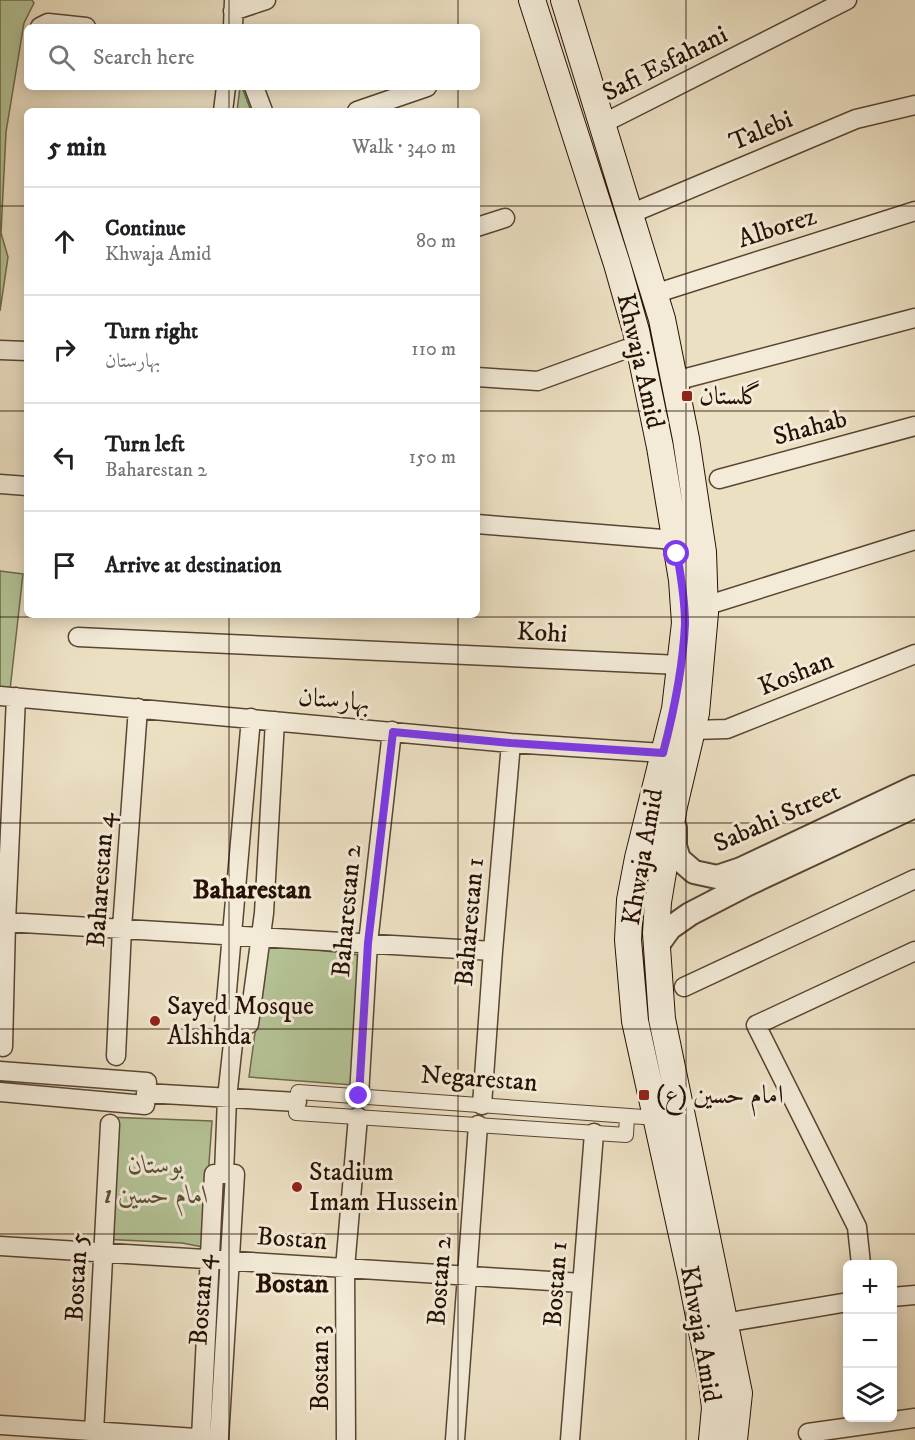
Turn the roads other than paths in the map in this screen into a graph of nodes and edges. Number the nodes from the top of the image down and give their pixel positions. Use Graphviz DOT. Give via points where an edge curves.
graph roads {
  1 [pos="266,0"];
  2 [pos="532,0"];
  3 [pos="564,0"];
  4 [pos="847,0"];
  5 [pos="233,13"];
  6 [pos="226,90"];
  7 [pos="255,90"];
  8 [pos="418,90"];
  9 [pos="915,105"];
  10 [pos="223,108"];
  11 [pos="262,108"];
  12 [pos="366,108"];
  13 [pos="602,124"];
  14 [pos="915,212"];
  15 [pos="630,214"];
  16 [pos="505,218"];
  17 [pos="480,226"];
  18 [pos="654,294"];
  19 [pos="915,318"];
  20 [pos="626,349"];
  21 [pos="0,350"];
  22 [pos="24,351"];
  23 [pos="480,377"];
  24 [pos="675,381"];
  25 [pos="915,426"];
  26 [pos="719,479"];
  27 [pos="0,484"];
  28 [pos="24,486"];
  29 [pos="480,524"];
  30 [pos="915,540"];
  31 [pos="676,547"];
  32 [pos="703,552"];
  33 [pos="705,606"];
  34 [pos="78,637"];
  35 [pos="915,654"];
  36 [pos="680,665"];
  37 [pos="8,696"];
  38 [pos="138,708"];
  39 [pos="251,718"];
  40 [pos="275,721"];
  41 [pos="693,730"];
  42 [pos="393,732"];
  43 [pos="511,743"];
  44 [pos="663,753"];
  45 [pos="915,787"];
  46 [pos="674,806"];
  47 [pos="915,806"];
  48 [pos="795,853"];
  49 [pos="915,879"];
  50 [pos="6,922"];
  51 [pos="122,928"];
  52 [pos="231,935"];
  53 [pos="261,937"];
  54 [pos="368,943"];
  55 [pos="657,946"];
  56 [pos="493,951"];
  57 [pos="915,951"];
  58 [pos="684,987"];
  59 [pos="661,998"];
  60 [pos="236,1025"];
  61 [pos="3,1047"];
  62 [pos="116,1056"];
  63 [pos="0,1071"];
  64 [pos="0,1092"];
  65 [pos="146,1093"];
  66 [pos="359,1096"];
  67 [pos="297,1097"];
  68 [pos="227,1098"];
  69 [pos="482,1105"];
  70 [pos="627,1116"];
  71 [pos="358,1117"];
  72 [pos="657,1118"];
  73 [pos="110,1124"];
  74 [pos="478,1125"];
  75 [pos="594,1133"];
  76 [pos="224,1174"];
  77 [pos="0,1246"];
  78 [pos="103,1252"];
  79 [pos="211,1259"];
  80 [pos="231,1260"];
  81 [pos="861,1260"];
  82 [pos="345,1268"];
  83 [pos="466,1275"];
  84 [pos="582,1283"];
  85 [pos="915,1295"];
  86 [pos="897,1297"];
  87 [pos="843,1303"];
  88 [pos="724,1323"];
  89 [pos="915,1418"];
  90 [pos="0,1425"];
  91 [pos="94,1432"];
  92 [pos="808,1433"];
  93 [pos="210,1439"];
  94 [pos="228,1440"];
  95 [pos="346,1440"];
  96 [pos="455,1440"];
  97 [pos="570,1440"];
  98 [pos="712,1440"];
  99 [pos="734,1440"];
  1 -- 5 [label="street"];
  2 -- 31 [label="main road, Khwaja Amid" via="636,331"];
  3 -- 13 [label="main road, Khwaja Amid"];
  4 -- 13 [label="street, Safi Esfahani"];
  6 -- 10 [label="street"];
  7 -- 11 [label="street"];
  8 -- 12 [label="street"];
  9 -- 15 [label="street, Talebi" via="856,119"];
  13 -- 15 [label="main road, Khwaja Amid"];
  14 -- 18 [label="street, Alborez"];
  15 -- 18 [label="main road, Khwaja Amid"];
  16 -- 17 [label="street"];
  18 -- 24 [label="main road, Khwaja Amid"];
  19 -- 24 [label="street"];
  20 -- 23 [label="street" via="538,381"];
  21 -- 22 [label="street"];
  24 -- 32 [label="main road, Khwaja Amid"];
  25 -- 26 [label="street, Shahab"];
  27 -- 28 [label="street"];
  29 -- 31 [label="street"];
  30 -- 33 [label="street"];
  31 -- 32 [label="main road"];
  31 -- 36 [label="main road, Khwaja Amid" via="685,623"];
  32 -- 33 [label="main road, Khwaja Amid"];
  33 -- 41 [label="main road, Khwaja Amid"];
  34 -- 36 [label="street, Kohi"];
  35 -- 41 [label="street, Koshan" via="727,729"];
  36 -- 44 [label="main road, Khwaja Amid" via="675,709"];
  37 -- 38 [label="street, بهارستان"];
  37 -- 50 [label="street"];
  38 -- 39 [label="street, بهارستان"];
  38 -- 51 [label="street, Baharestan 4"];
  39 -- 40 [label="street, بهارستان"];
  39 -- 52 [label="street"];
  40 -- 42 [label="street, بهارستان"];
  40 -- 53 [label="street"];
  41 -- 46 [label="main road, Khwaja Amid"];
  42 -- 43 [label="street, بهارستان"];
  42 -- 54 [label="street, Baharestan 2"];
  43 -- 44 [label="street, بهارستان"];
  43 -- 56 [label="street, Baharestan 1"];
  44 -- 72 [label="main road, Khwaja Amid" via="630,900 628,940 636,1021"];
  45 -- 48 [label="street, Sabahi Street"];
  46 -- 48 [label="street, Sabahi Street" via="675,846 679,859 694,872 717,877"];
  46 -- 55 [label="main road, Khwaja Amid" via="658,902"];
  47 -- 48 [label="street, Sabahi Street"];
  48 -- 55 [label="street, Sabahi Street" via="690,914 670,928"];
  49 -- 58 [label="street"];
  50 -- 51 [label="street"];
  50 -- 61 [label="street"];
  51 -- 52 [label="street"];
  51 -- 62 [label="street, Baharestan 4"];
  52 -- 53 [label="street"];
  52 -- 60 [label="street" via="224,1025"];
  53 -- 54 [label="street"];
  53 -- 60 [label="street" via="249,1024"];
  54 -- 56 [label="street"];
  54 -- 66 [label="street, Baharestan 2"];
  55 -- 59 [label="main road, Khwaja Amid"];
  56 -- 69 [label="street, Baharestan 1"];
  57 -- 81 [label="street" via="756,1025 857,1227"];
  58 -- 59 [label="street"];
  59 -- 88 [label="main road, Khwaja Amid" via="674,1081"];
  60 -- 68 [label="street, Bostan 4"];
  63 -- 65 [label="street" via="147,1082"];
  64 -- 65 [label="street" via="146,1105"];
  65 -- 68 [label="street, Negarestan"];
  66 -- 67 [label="street, Negarestan"];
  66 -- 69 [label="street, Negarestan"];
  67 -- 68 [label="street, Negarestan"];
  67 -- 71 [label="street" via="297,1113"];
  68 -- 76 [label="street, Bostan 4"];
  69 -- 70 [label="street, Negarestan"];
  70 -- 72 [label="street, Negarestan"];
  70 -- 75 [label="street" via="626,1135"];
  71 -- 74 [label="street"];
  71 -- 82 [label="street, Bostan 3"];
  72 -- 98 [label="main road, Khwaja Amid" via="712,1382"];
  73 -- 78 [label="street, Bostan 5"];
  74 -- 75 [label="street"];
  74 -- 83 [label="street, Bostan 2"];
  75 -- 84 [label="street, Bostan 1"];
  76 -- 79 [label="street, Bostan 4" via="214,1174"];
  76 -- 80 [label="street, Bostan 4" via="235,1174"];
  77 -- 78 [label="street, Bostan"];
  78 -- 79 [label="street, Bostan"];
  78 -- 91 [label="street, Bostan 5"];
  79 -- 80 [label="street, Bostan"];
  79 -- 93 [label="street, Bostan 4"];
  80 -- 82 [label="street, Bostan"];
  80 -- 93 [label="street, Bostan 4"];
  82 -- 83 [label="street, Bostan"];
  82 -- 95 [label="street, Bostan 3"];
  83 -- 84 [label="street, Bostan"];
  83 -- 96 [label="street, Bostan 2"];
  84 -- 97 [label="street, Bostan 1"];
  85 -- 86 [label="street"];
  87 -- 88 [label="street"];
  88 -- 99 [label="main road, Khwaja Amid" via="739,1393"];
  89 -- 92 [label="street"];
  90 -- 91 [label="street"];
  91 -- 93 [label="street"];
  93 -- 94 [label="street"];
}
